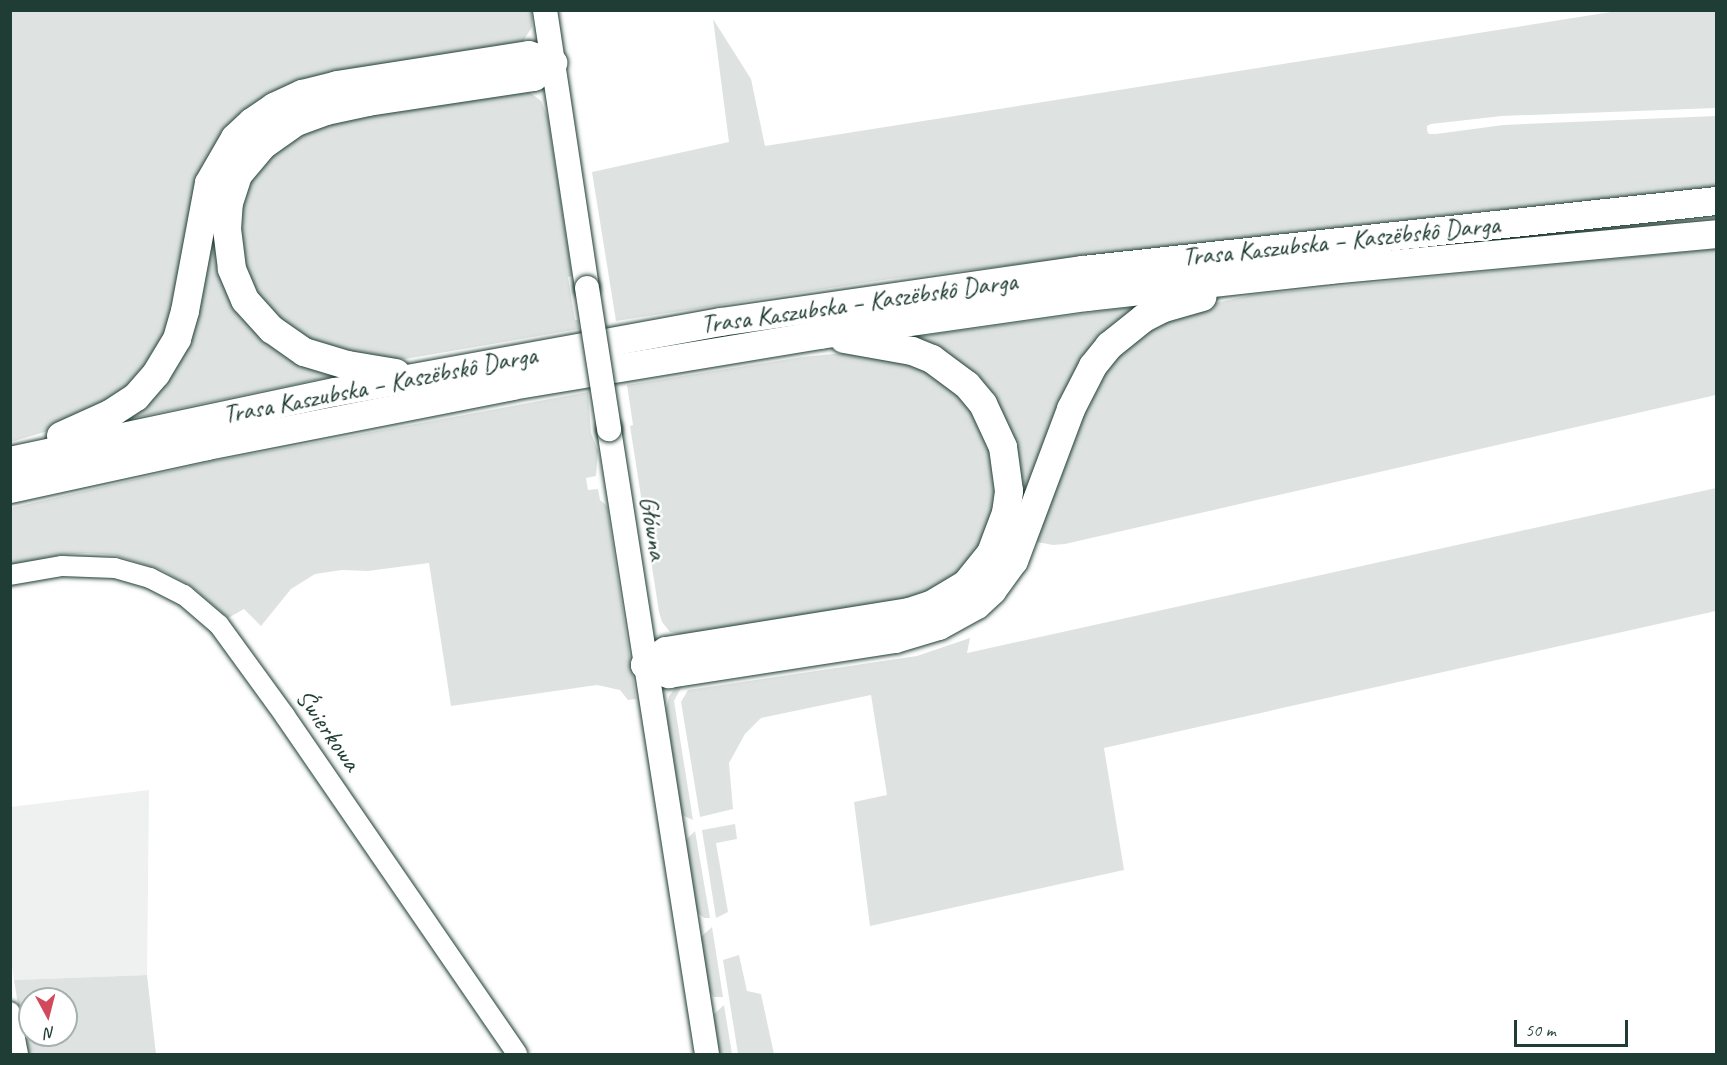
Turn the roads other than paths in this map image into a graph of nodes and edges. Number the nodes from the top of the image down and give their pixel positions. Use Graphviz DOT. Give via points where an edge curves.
graph roads {
  1 [pos="545,10"];
  2 [pos="552,63"];
  3 [pos="1716,201"];
  4 [pos="1716,234"];
  5 [pos="1330,270"];
  6 [pos="820,335"];
  7 [pos="420,376"];
  8 [pos="10,451"];
  9 [pos="10,460"];
  10 [pos="10,489"];
  11 [pos="10,575"];
  12 [pos="645,665"];
  13 [pos="10,1012"];
  14 [pos="18,1054"];
  15 [pos="517,1054"];
  16 [pos="707,1054"];
  1 -- 2 [label="main road, Główna"];
  2 -- 7 [label="highway" via="534,77 326,111 296,122 262,146 238,176 229,203 228,248 245,300 262,320 285,340 327,360"];
  2 -- 8 [label="highway" via="529,55 337,85 302,94 267,112 235,138 209,183 185,312 177,339 156,374 136,396 86,427"];
  2 -- 12 [label="main road, Główna, bridge"];
  3 -- 7 [label="highway, Trasa Kaszubska – Kaszëbskô Darga" via="1061,273 721,322"];
  4 -- 5 [label="highway, Trasa Kaszubska – Kaszëbskô Darga"];
  5 -- 6 [label="highway, Trasa Kaszubska – Kaszëbskô Darga" via="1086,297"];
  5 -- 12 [label="highway" via="1164,308 1144,318 1109,346 1081,386 1014,561 992,591 958,617 895,639 687,672 669,674"];
  6 -- 10 [label="highway, Trasa Kaszubska – Kaszëbskô Darga" via="512,386"];
  6 -- 12 [label="highway" via="912,351 967,385 983,404 1003,447 1009,491 1006,513 991,553 966,584 931,605 909,612 666,651"];
  7 -- 9 [label="highway, Trasa Kaszubska – Kaszëbskô Darga"];
  11 -- 15 [label="street, Świerkowa" via="62,566 116,568 150,578 184,595 219,625"];
  12 -- 16 [label="main road, Główna"];
  13 -- 14 [label="street"];
}
